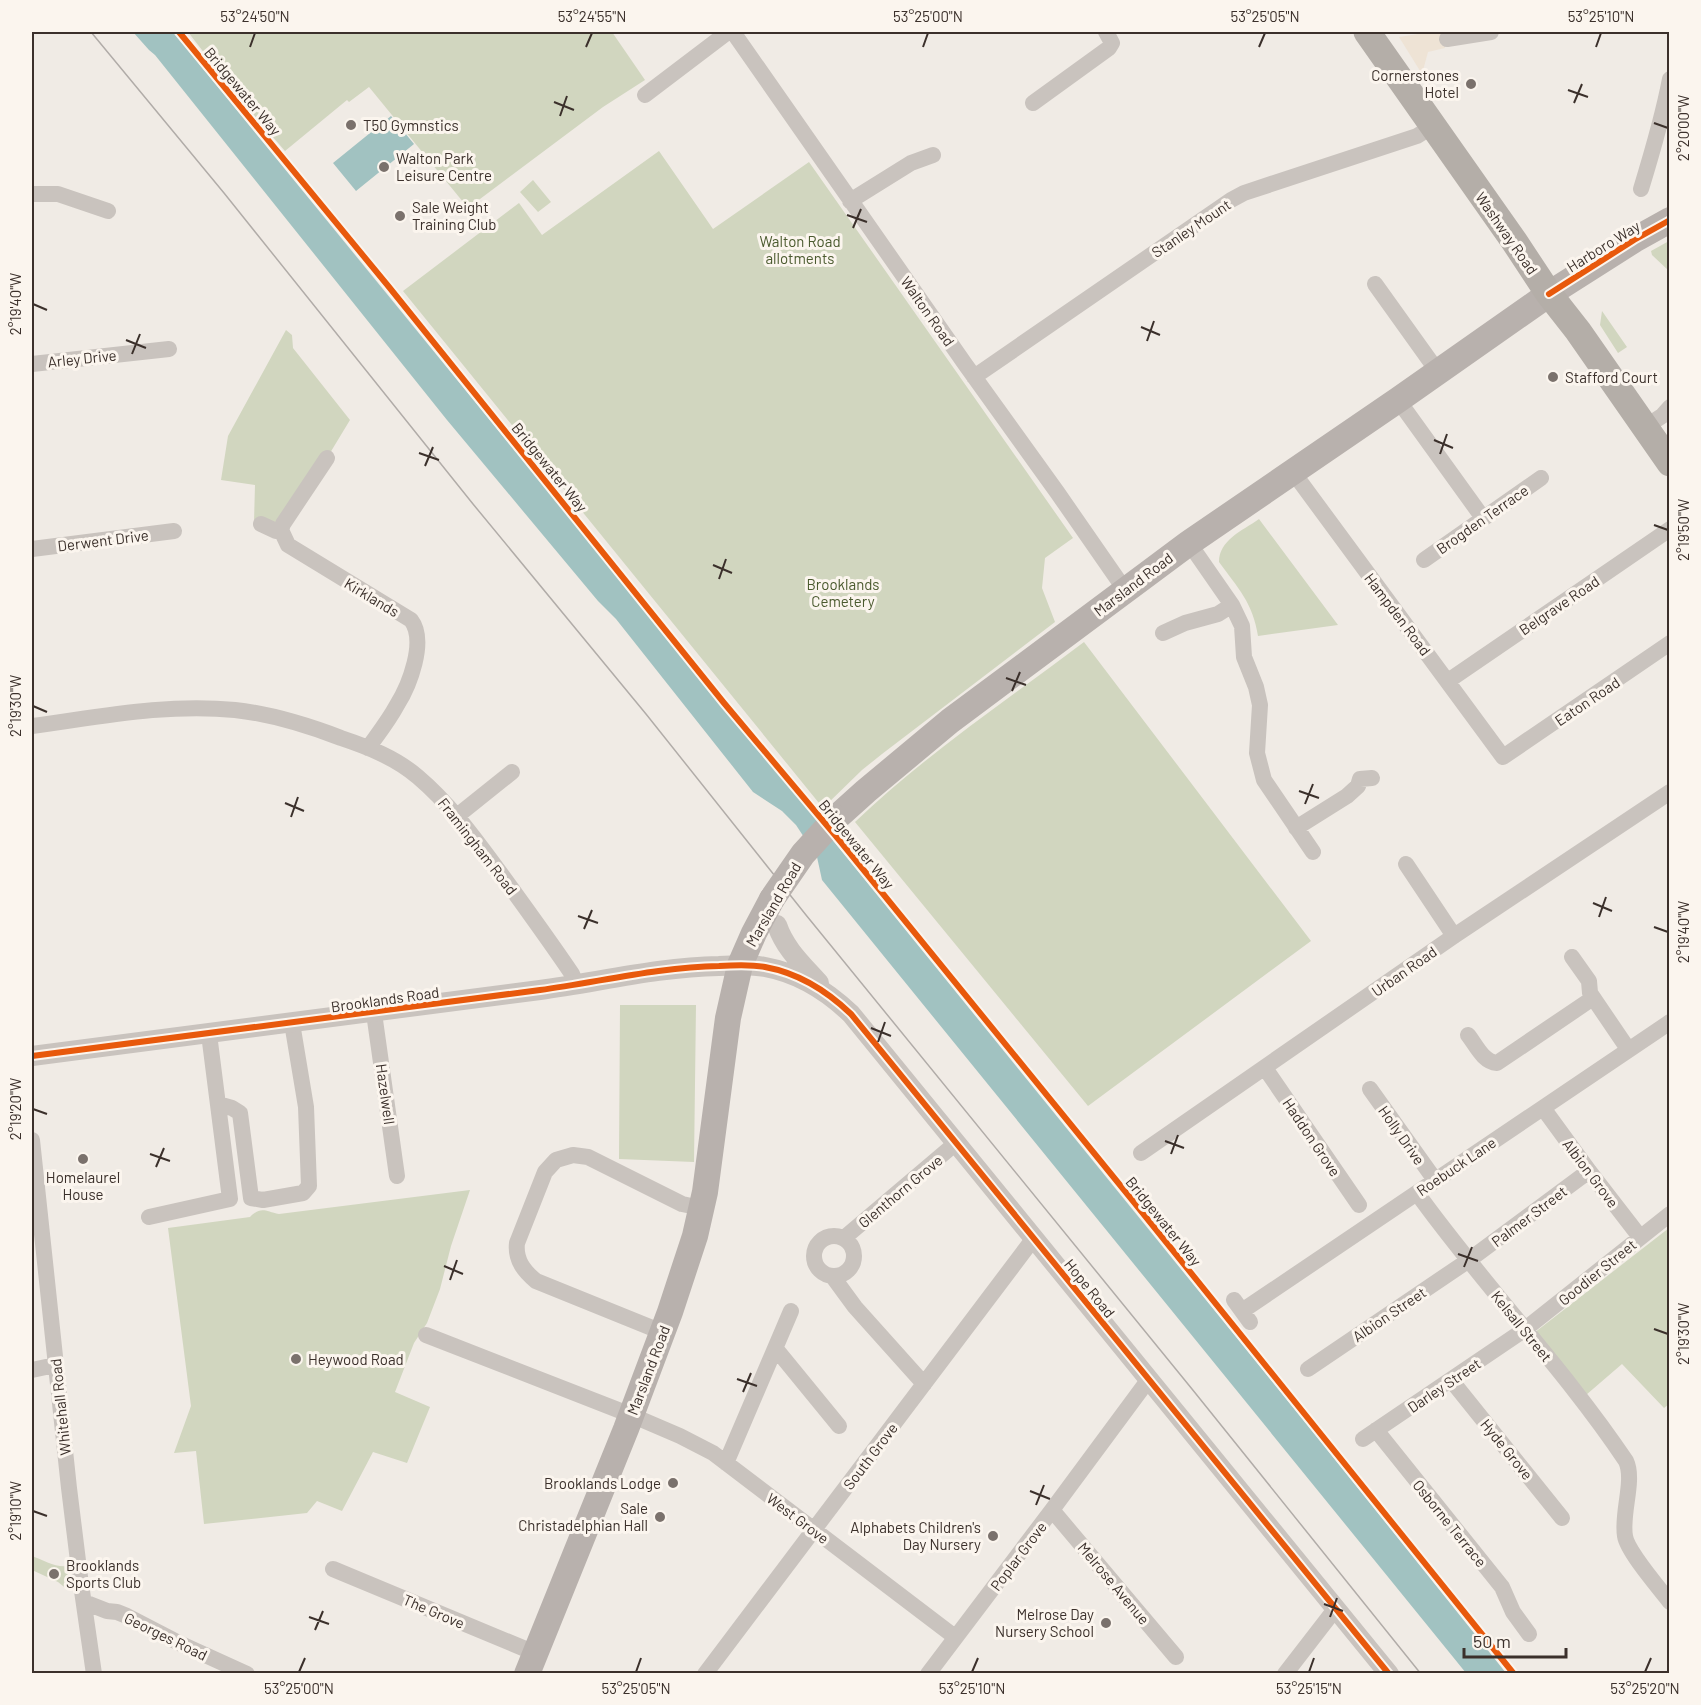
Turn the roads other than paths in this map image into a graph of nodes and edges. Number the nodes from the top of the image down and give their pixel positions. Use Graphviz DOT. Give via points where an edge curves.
graph roads {
  1 [pos="728,32"];
  2 [pos="733,32"];
  3 [pos="1106,32"];
  4 [pos="1367,32"];
  5 [pos="1491,32"];
  6 [pos="1447,39"];
  7 [pos="1670,79"];
  8 [pos="645,95"];
  9 [pos="1033,103"];
  10 [pos="1433,126"];
  11 [pos="933,155"];
  12 [pos="1641,189"];
  13 [pos="32,194"];
  14 [pos="850,201"];
  15 [pos="108,211"];
  16 [pos="1670,220"];
  17 [pos="1375,284"];
  18 [pos="1549,294"];
  19 [pos="169,349"];
  20 [pos="32,364"];
  21 [pos="1438,372"];
  22 [pos="974,377"];
  23 [pos="1398,400"];
  24 [pos="1670,407"];
  25 [pos="1645,427"];
  26 [pos="327,458"];
  27 [pos="1670,463"];
  28 [pos="1293,472"];
  29 [pos="1541,477"];
  30 [pos="1484,518"];
  31 [pos="261,524"];
  32 [pos="1670,529"];
  33 [pos="281,530"];
  34 [pos="174,531"];
  35 [pos="1189,543"];
  36 [pos="32,549"];
  37 [pos="1424,560"];
  38 [pos="1125,590"];
  39 [pos="1232,605"];
  40 [pos="1160,633"];
  41 [pos="1670,643"];
  42 [pos="1448,681"];
  43 [pos="32,726"];
  44 [pos="368,748"];
  45 [pos="1503,757"];
  46 [pos="512,772"];
  47 [pos="1362,775"];
  48 [pos="1670,792"];
  49 [pos="457,816"];
  50 [pos="1296,828"];
  51 [pos="1313,852"];
  52 [pos="1406,864"];
  53 [pos="772,899"];
  54 [pos="777,925"];
  55 [pos="1454,936"];
  56 [pos="1572,957"];
  57 [pos="740,965"];
  58 [pos="576,984"];
  59 [pos="828,993"];
  60 [pos="1593,998"];
  61 [pos="374,1012"];
  62 [pos="1670,1022"];
  63 [pos="292,1023"];
  64 [pos="209,1034"];
  65 [pos="1468,1035"];
  66 [pos="1628,1049"];
  67 [pos="32,1056"];
  68 [pos="1265,1068"];
  69 [pos="1370,1089"];
  70 [pos="218,1104"];
  71 [pos="1543,1108"];
  72 [pos="32,1140"];
  73 [pos="956,1143"];
  74 [pos="1141,1153"];
  75 [pos="1589,1171"];
  76 [pos="397,1176"];
  77 [pos="1435,1180"];
  78 [pos="1417,1193"];
  79 [pos="1359,1205"];
  80 [pos="701,1208"];
  81 [pos="1670,1214"];
  82 [pos="149,1217"];
  83 [pos="1640,1237"];
  84 [pos="844,1238"];
  85 [pos="1034,1238"];
  86 [pos="1469,1260"];
  87 [pos="833,1277"];
  88 [pos="791,1311"];
  89 [pos="1242,1311"];
  90 [pos="1524,1330"];
  91 [pos="662,1332"];
  92 [pos="426,1335"];
  93 [pos="776,1349"];
  94 [pos="55,1365"];
  95 [pos="1308,1369"];
  96 [pos="32,1370"];
  97 [pos="1149,1379"];
  98 [pos="1451,1380"];
  99 [pos="924,1384"];
  100 [pos="631,1415"];
  101 [pos="839,1426"];
  102 [pos="1369,1435"];
  103 [pos="726,1463"];
  104 [pos="1052,1510"];
  105 [pos="1562,1518"];
  106 [pos="814,1531"];
  107 [pos="333,1569"];
  108 [pos="84,1602"];
  109 [pos="1670,1602"];
  110 [pos="1336,1608"];
  111 [pos="1529,1635"];
  112 [pos="955,1637"];
  113 [pos="1176,1657"];
  114 [pos="531,1664"];
  115 [pos="94,1674"];
  116 [pos="247,1674"];
  117 [pos="705,1674"];
  118 [pos="928,1674"];
  119 [pos="1285,1674"];
  120 [pos="1389,1674"];
  1 -- 8 [label="street"];
  2 -- 14 [label="street, Walton Road"];
  3 -- 9 [label="street" via="1112,43 1109,48"];
  4 -- 10 [label="highway, Washway Road"];
  5 -- 6 [label="street"];
  7 -- 12 [label="street"];
  10 -- 18 [label="highway, Washway Road"];
  10 -- 22 [label="street, Stanley Mount" via="1417,136 1230,200"];
  11 -- 14 [label="street" via="904,167"];
  13 -- 15 [label="street" via="58,194"];
  14 -- 22 [label="street, Walton Road"];
  16 -- 18 [label="main road, Harboro Way"];
  17 -- 21 [label="street"];
  18 -- 21 [label="main road, Marsland Road"];
  18 -- 25 [label="highway, Washway Road"];
  19 -- 20 [label="street, Arley Drive"];
  21 -- 23 [label="main road, Marsland Road"];
  22 -- 38 [label="street, Walton Road"];
  23 -- 28 [label="main road, Marsland Road"];
  23 -- 30 [label="street"];
  24 -- 25 [label="street"];
  25 -- 27 [label="highway, Washway Road"];
  26 -- 33 [label="street"];
  28 -- 35 [label="main road, Marsland Road"];
  28 -- 42 [label="street, Hampden Road"];
  29 -- 30 [label="street, Brogden Terrace"];
  30 -- 37 [label="street, Brogden Terrace"];
  31 -- 33 [label="street"];
  32 -- 42 [label="street, Belgrave Road"];
  33 -- 44 [label="street, Kirklands" via="288,545 414,624 416,653 407,685"];
  34 -- 36 [label="street, Derwent Drive"];
  35 -- 38 [label="main road, Marsland Road"];
  35 -- 39 [label="street"];
  38 -- 53 [label="main road, Marsland Road, bridge" via="950,721 866,791 803,854"];
  39 -- 40 [label="street" via="1218,614"];
  39 -- 50 [label="street" via="1242,626 1244,657 1260,705 1260,768"];
  41 -- 45 [label="street, Eaton Road"];
  42 -- 45 [label="street, Hampden Road"];
  43 -- 44 [label="street, Framingham Road" via="164,708 237,710 291,721"];
  44 -- 49 [label="street, Framingham Road" via="412,772"];
  46 -- 49 [label="street"];
  47 -- 50 [label="street" via="1358,786 1347,796"];
  48 -- 55 [label="street, Urban Road"];
  49 -- 58 [label="street, Framingham Road" via="529,910"];
  50 -- 51 [label="street"];
  52 -- 55 [label="street" via="1423,878"];
  53 -- 54 [label="main road"];
  53 -- 57 [label="main road, Marsland Road"];
  54 -- 59 [label="street" via="790,951"];
  55 -- 68 [label="street, Urban Road"];
  56 -- 60 [label="street" via="1589,981"];
  57 -- 58 [label="street, Brooklands Road" via="678,968"];
  57 -- 59 [label="street, Hope Road" via="780,971"];
  57 -- 80 [label="main road, Marsland Road" via="728,1018"];
  58 -- 61 [label="street, Brooklands Road"];
  59 -- 73 [label="street, Hope Road" via="851,1014"];
  60 -- 65 [label="street" via="1497,1063 1485,1058"];
  60 -- 66 [label="street"];
  61 -- 63 [label="street, Brooklands Road"];
  61 -- 76 [label="street, Hazelwell"];
  62 -- 66 [label="street, Roebuck Lane"];
  63 -- 64 [label="street, Brooklands Road"];
  63 -- 70 [label="street" via="306,1107 309,1186 303,1193 263,1200 251,1198 240,1113"];
  64 -- 67 [label="street, Brooklands Road"];
  64 -- 70 [label="street"];
  66 -- 71 [label="street, Roebuck Lane"];
  68 -- 74 [label="street, Urban Road"];
  68 -- 79 [label="street, Haddon Grove"];
  69 -- 77 [label="street, Holly Drive"];
  70 -- 82 [label="street" via="230,1199"];
  71 -- 75 [label="street, Albion Grove"];
  71 -- 77 [label="street, Roebuck Lane"];
  72 -- 94 [label="street, Whitehall Road"];
  73 -- 84 [label="street, Glenthorn Grove"];
  73 -- 85 [label="street, Hope Road"];
  75 -- 83 [label="street, Albion Grove"];
  75 -- 86 [label="street, Palmer Street"];
  77 -- 78 [label="street, Roebuck Lane"];
  78 -- 86 [label="street, Kelsall Street"];
  78 -- 89 [label="street, Roebuck Lane"];
  80 -- 91 [label="main road, Marsland Road"];
  80 -- 91 [label="street" via="682,1204 588,1157 573,1155 556,1160 545,1172 517,1243 524,1270 536,1281"];
  81 -- 83 [label="street, Goodier Street"];
  83 -- 90 [label="street, Goodier Street"];
  84 -- 87 [label="street, Glenthorn Grove" via="853,1249 854,1262 846,1273"];
  84 -- 87 [label="street, Glenthorn Grove" via="824,1238 815,1248 816,1268"];
  85 -- 97 [label="street, Hope Road"];
  85 -- 99 [label="street, South Grove"];
  86 -- 90 [label="street, Kelsall Street"];
  86 -- 95 [label="street, Albion Street"];
  87 -- 99 [label="street, Glenthorn Grove"];
  88 -- 93 [label="street"];
  90 -- 98 [label="street, Darley Street"];
  90 -- 109 [label="street, Kelsall Street" via="1626,1461 1626,1542"];
  91 -- 100 [label="main road, Marsland Road"];
  92 -- 100 [label="street"];
  93 -- 101 [label="street"];
  93 -- 103 [label="street"];
  94 -- 96 [label="street"];
  94 -- 108 [label="street, Whitehall Road"];
  97 -- 104 [label="street, Poplar Grove"];
  97 -- 110 [label="street, Hope Road"];
  98 -- 102 [label="street, Darley Street"];
  98 -- 105 [label="street, Hyde Grove"];
  99 -- 106 [label="street, South Grove"];
  100 -- 103 [label="street, West Grove" via="696,1443"];
  100 -- 114 [label="main road, Marsland Road"];
  102 -- 111 [label="street, Osborne Terrace" via="1502,1587 1513,1612 1524,1617"];
  103 -- 106 [label="street, West Grove"];
  104 -- 112 [label="street, Poplar Grove"];
  104 -- 113 [label="street, Melrose Avenue"];
  106 -- 112 [label="street, West Grove"];
  106 -- 117 [label="street, South Grove"];
  107 -- 114 [label="street, The Grove"];
  108 -- 115 [label="street, Whitehall Road"];
  108 -- 116 [label="street, Georges Road" via="127,1616"];
  110 -- 119 [label="street"];
  110 -- 120 [label="street, Hope Road"];
  112 -- 118 [label="street, Poplar Grove"];
}
